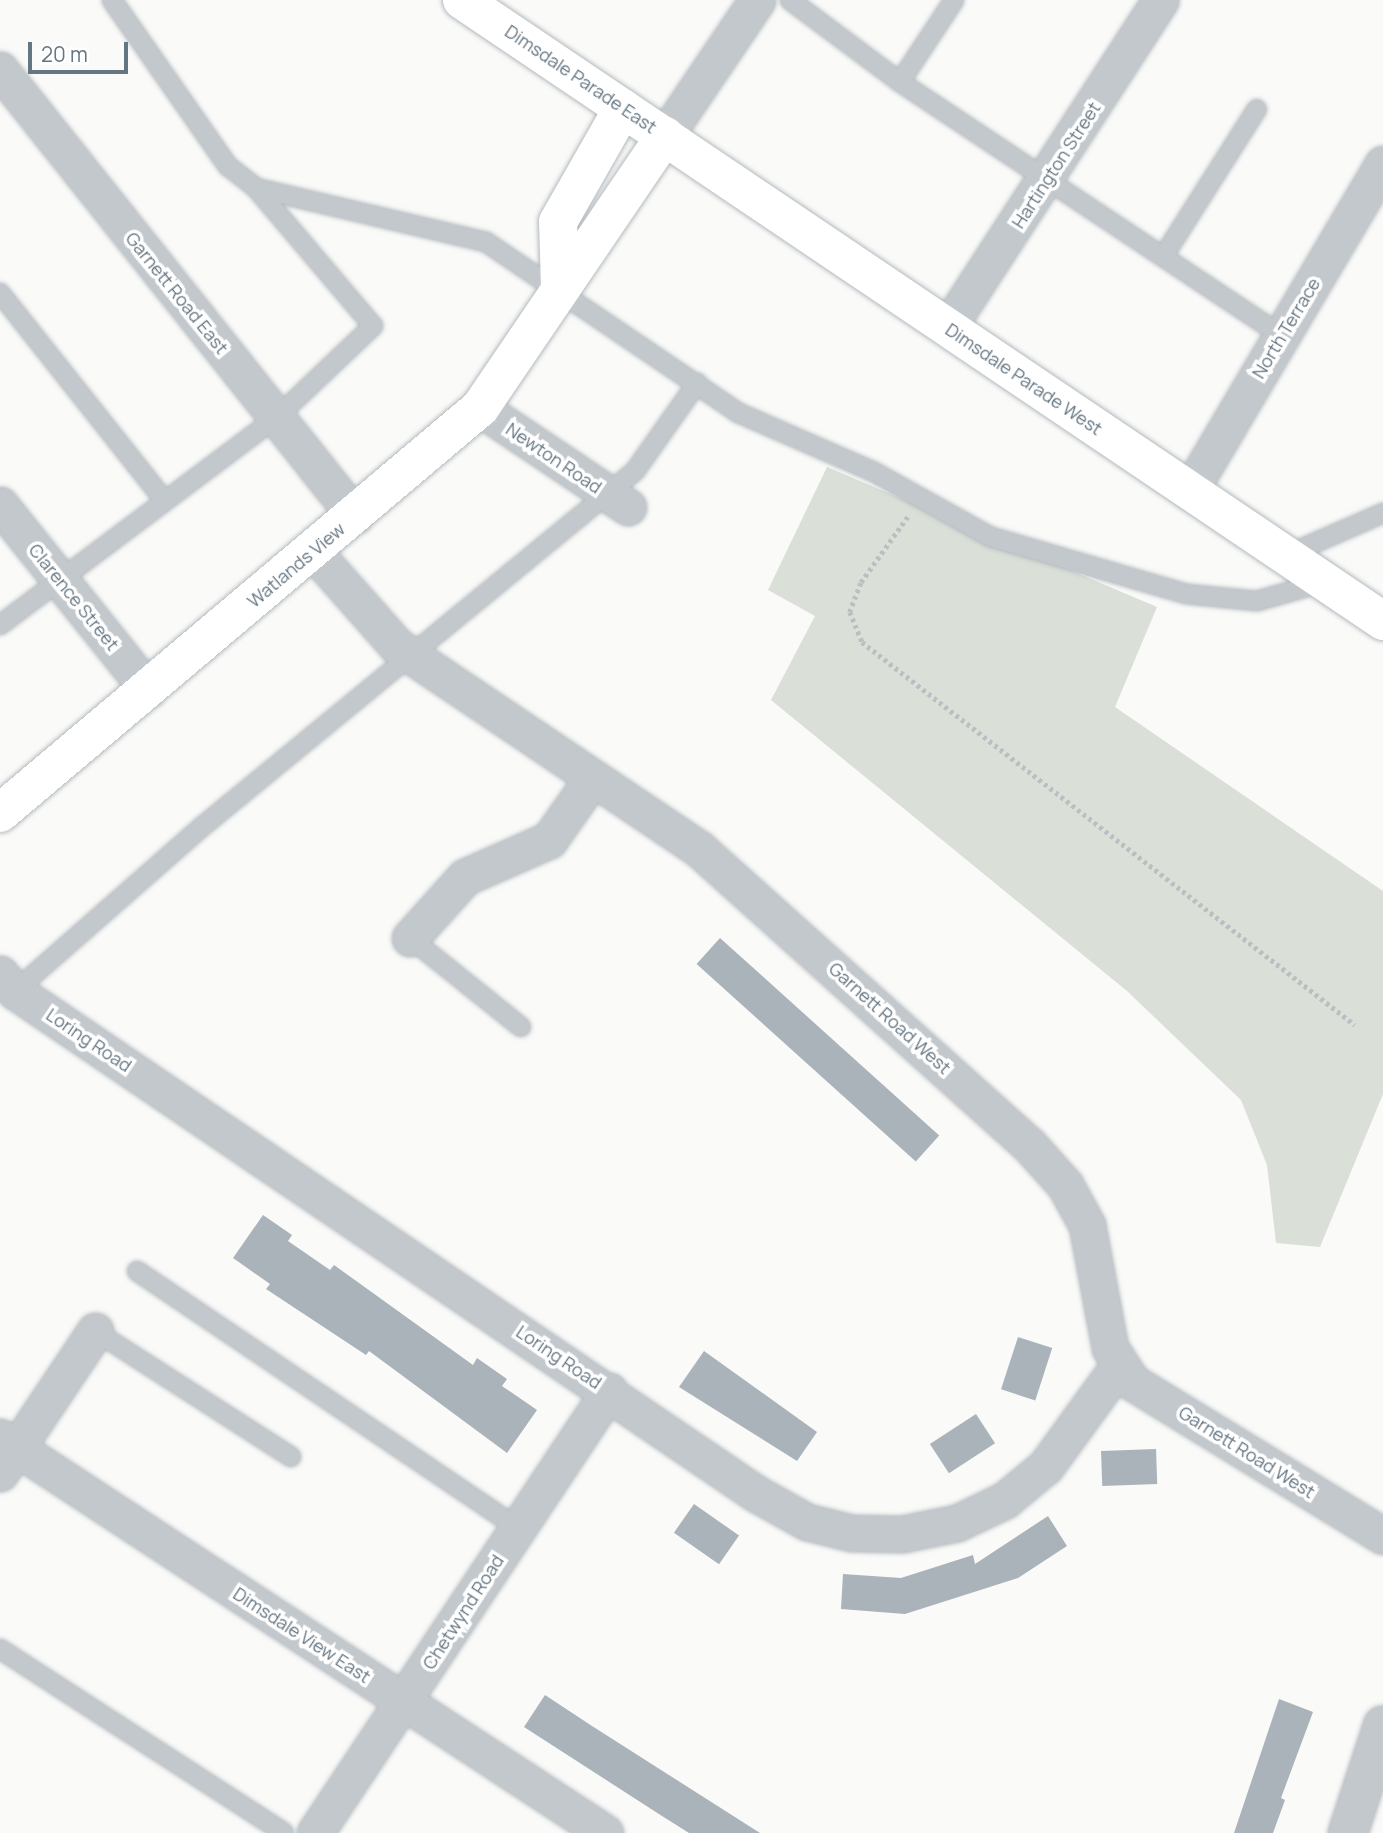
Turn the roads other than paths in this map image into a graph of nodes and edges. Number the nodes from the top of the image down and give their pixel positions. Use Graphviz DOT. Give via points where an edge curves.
graph roads {
  1 [pos="112,0"];
  2 [pos="462,0"];
  3 [pos="757,0"];
  4 [pos="790,0"];
  5 [pos="954,0"];
  6 [pos="1160,0"];
  7 [pos="0,71"];
  8 [pos="900,82"];
  9 [pos="623,108"];
  10 [pos="1257,108"];
  11 [pos="665,135"];
  12 [pos="1383,164"];
  13 [pos="1048,179"];
  14 [pos="256,188"];
  15 [pos="1163,257"];
  16 [pos="560,288"];
  17 [pos="0,293"];
  18 [pos="948,327"];
  19 [pos="1282,336"];
  20 [pos="696,383"];
  21 [pos="480,408"];
  22 [pos="276,418"];
  23 [pos="1189,492"];
  24 [pos="163,499"];
  25 [pos="618,500"];
  26 [pos="0,505"];
  27 [pos="1383,513"];
  28 [pos="355,516"];
  29 [pos="312,550"];
  30 [pos="1284,556"];
  31 [pos="61,581"];
  32 [pos="1324,582"];
  33 [pos="1383,621"];
  34 [pos="0,625"];
  35 [pos="411,656"];
  36 [pos="148,690"];
  37 [pos="592,779"];
  38 [pos="0,813"];
  39 [pos="410,937"];
  40 [pos="8,982"];
  41 [pos="521,1027"];
  42 [pos="137,1271"];
  43 [pos="95,1331"];
  44 [pos="1118,1367"];
  45 [pos="609,1391"];
  46 [pos="6,1452"];
  47 [pos="291,1457"];
  48 [pos="519,1528"];
  49 [pos="1383,1535"];
  50 [pos="0,1649"];
  51 [pos="404,1702"];
  52 [pos="1383,1726"];
  53 [pos="284,1833"];
  54 [pos="315,1833"];
  55 [pos="605,1833"];
  56 [pos="1348,1833"];
  1 -- 14 [label="lane" via="228,166"];
  2 -- 9 [label="main road, Dimsdale Parade East"];
  3 -- 11 [label="street"];
  4 -- 8 [label="lane"];
  5 -- 8 [label="lane"];
  6 -- 13 [label="street, Hartington Street"];
  7 -- 22 [label="street, Garnett Road East"];
  8 -- 13 [label="lane"];
  9 -- 11 [label="main road, Dimsdale Parade East"];
  9 -- 16 [label="main road" via="558,222"];
  10 -- 15 [label="lane"];
  11 -- 16 [label="main road, Watlands View"];
  11 -- 18 [label="main road, Dimsdale Parade West"];
  12 -- 19 [label="street, North Terrace"];
  13 -- 15 [label="lane"];
  13 -- 18 [label="street, Hartington Street"];
  14 -- 16 [label="lane" via="486,242"];
  14 -- 22 [label="lane" via="373,326"];
  15 -- 19 [label="lane"];
  16 -- 20 [label="lane"];
  16 -- 21 [label="main road, Watlands View"];
  17 -- 24 [label="lane"];
  18 -- 23 [label="main road, Dimsdale Parade West"];
  19 -- 23 [label="street, North Terrace"];
  20 -- 25 [label="lane"];
  20 -- 32 [label="lane" via="739,413 922,496 991,537 1186,594 1257,601"];
  21 -- 25 [label="street, Newton Road"];
  21 -- 28 [label="main road, Watlands View"];
  22 -- 24 [label="lane"];
  22 -- 28 [label="street, Garnett Road East"];
  23 -- 30 [label="main road, Dimsdale Parade West"];
  24 -- 31 [label="lane"];
  25 -- 35 [label="lane"];
  26 -- 31 [label="street, Clarence Street"];
  27 -- 30 [label="lane"];
  28 -- 29 [label="main road, Watlands View"];
  29 -- 35 [label="street, Garnett Road West"];
  29 -- 36 [label="main road, Watlands View"];
  30 -- 32 [label="main road, Dimsdale Parade West"];
  31 -- 34 [label="lane"];
  31 -- 36 [label="street, Clarence Street"];
  32 -- 33 [label="main road, Dimsdale Parade West"];
  35 -- 37 [label="street, Garnett Road West"];
  35 -- 40 [label="lane"];
  36 -- 38 [label="main road, Watlands View"];
  37 -- 39 [label="street" via="549,841 465,877"];
  37 -- 44 [label="street, Garnett Road West" via="735,877 1065,1185 1087,1225 1110,1348"];
  39 -- 41 [label="lane"];
  40 -- 45 [label="street, Loring Road"];
  42 -- 48 [label="lane"];
  43 -- 46 [label="street"];
  43 -- 47 [label="lane"];
  44 -- 45 [label="street, Loring Road" via="1046,1466 1005,1500 957,1523 902,1534 852,1533 807,1522"];
  44 -- 49 [label="street, Garnett Road West" via="1132,1382"];
  45 -- 48 [label="street, Chetwynd Road"];
  46 -- 51 [label="street, Dimsdale View East"];
  48 -- 51 [label="street, Chetwynd Road"];
  50 -- 53 [label="lane"];
  51 -- 54 [label="street, Chetwynd Road"];
  51 -- 55 [label="street, Dimsdale View East"];
  52 -- 56 [label="street"];
}
